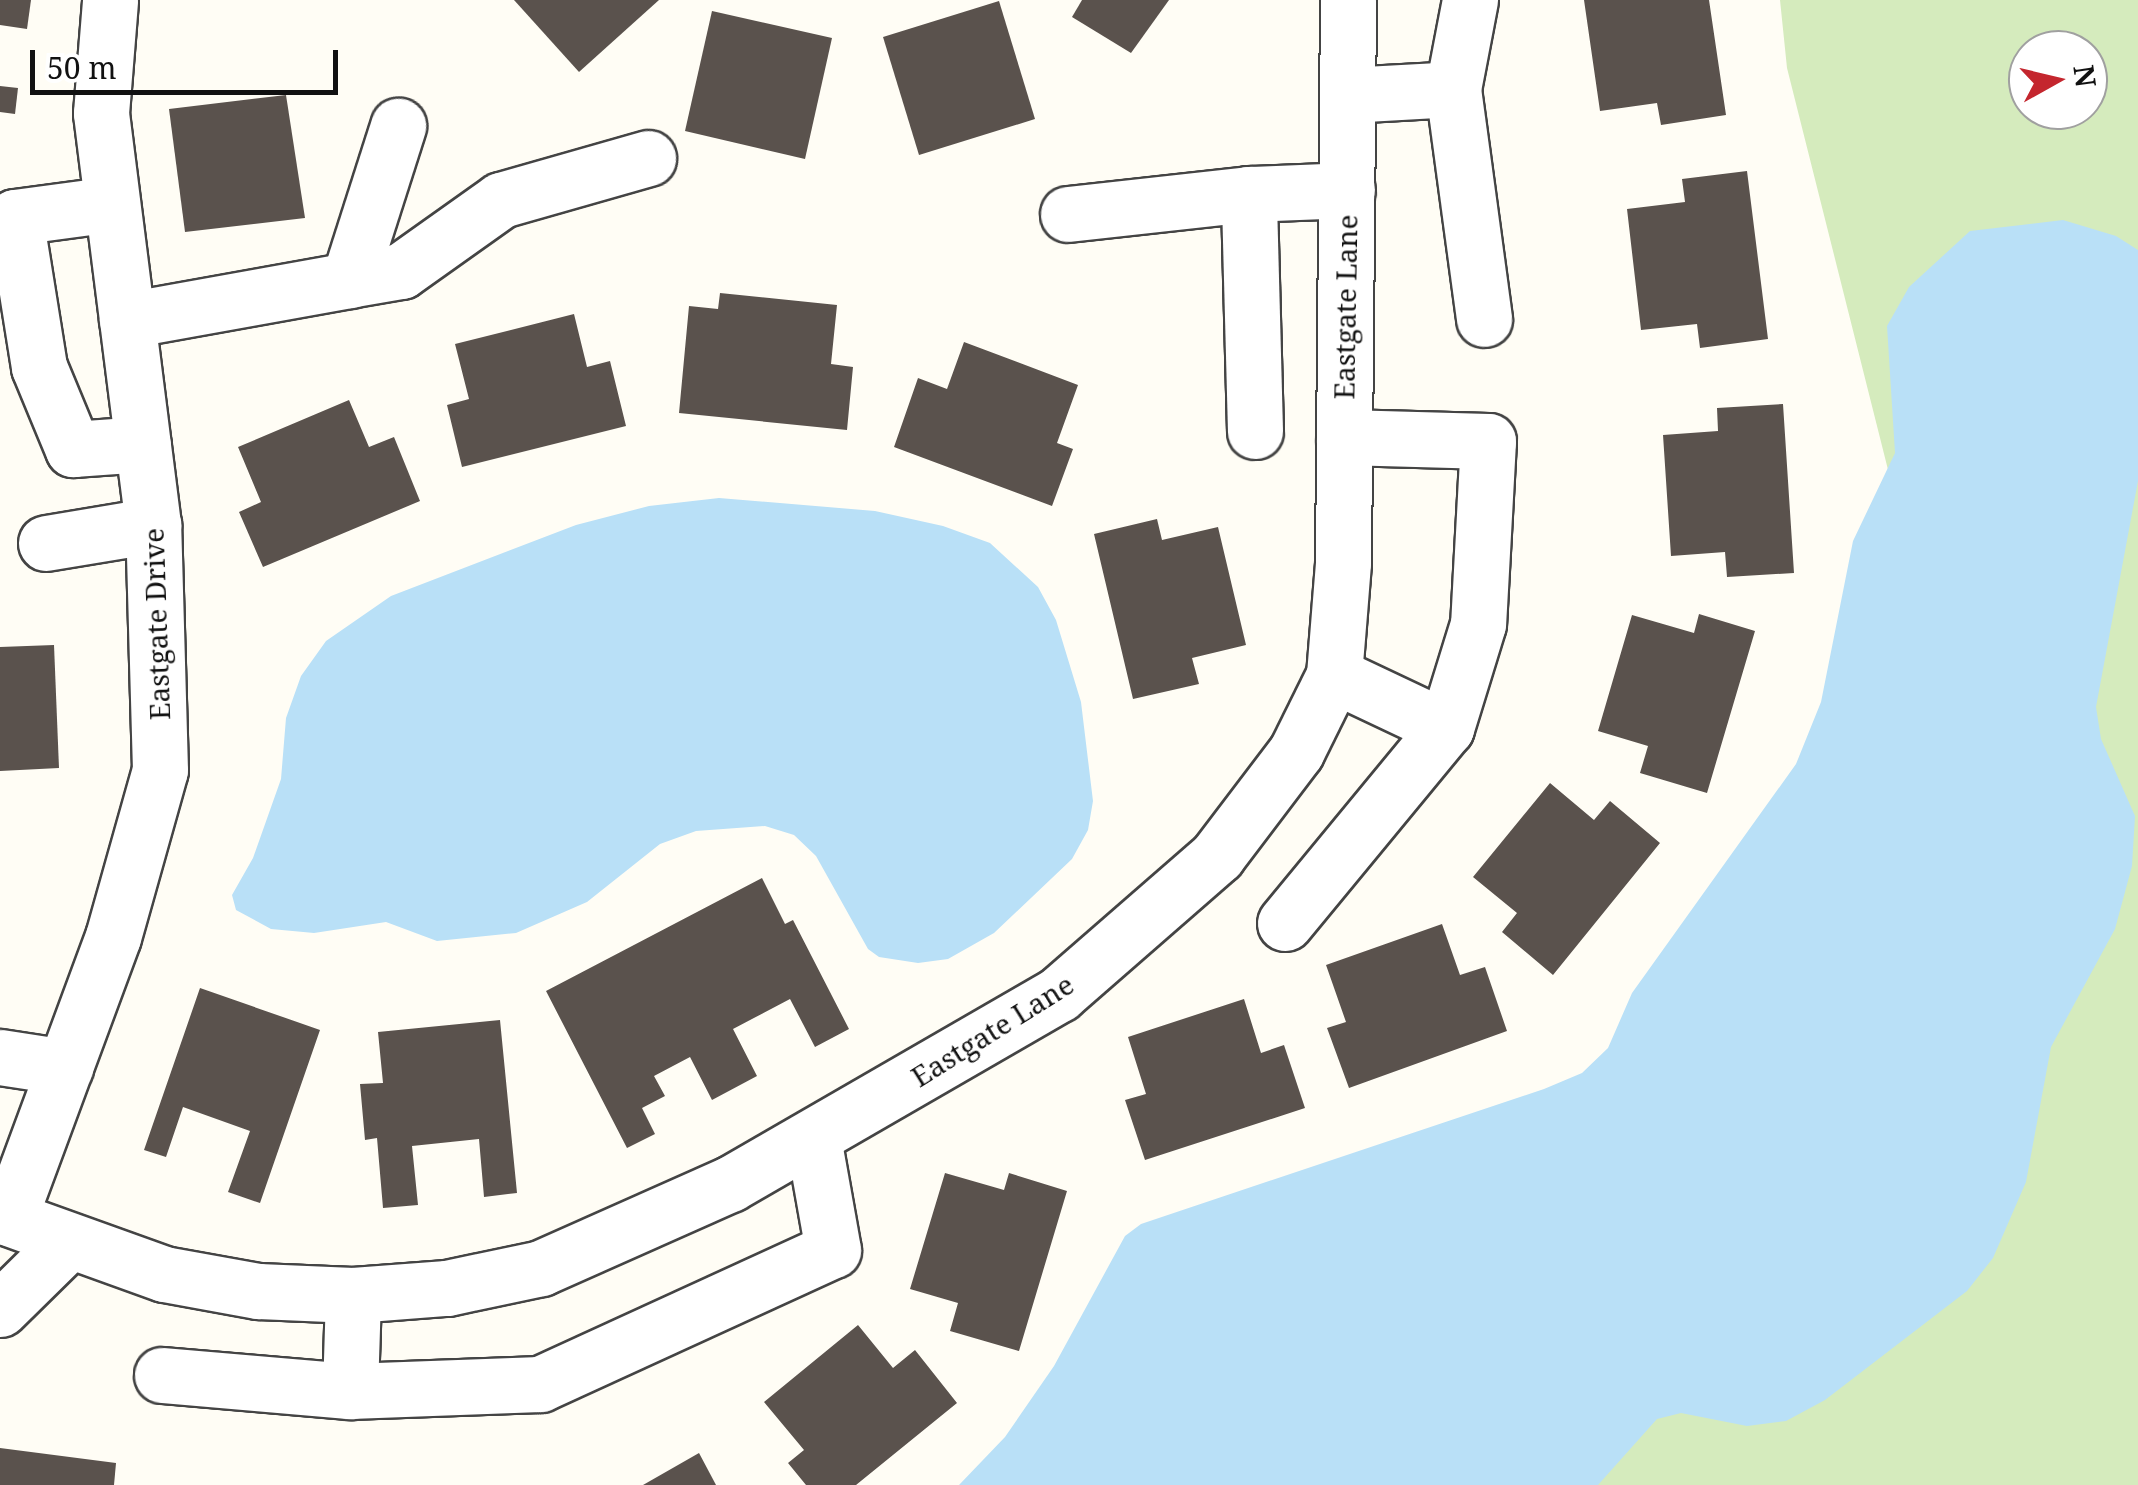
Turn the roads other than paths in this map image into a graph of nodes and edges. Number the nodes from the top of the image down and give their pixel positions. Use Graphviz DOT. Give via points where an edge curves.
graph roads {
  1 [pos="110,0"];
  2 [pos="1348,0"];
  3 [pos="1470,0"];
  4 [pos="1453,88"];
  5 [pos="1347,95"];
  6 [pos="398,126"];
  7 [pos="648,158"];
  8 [pos="1346,190"];
  9 [pos="1249,194"];
  10 [pos="112,204"];
  11 [pos="1068,214"];
  12 [pos="349,280"];
  13 [pos="127,320"];
  14 [pos="1484,320"];
  15 [pos="1255,431"];
  16 [pos="1344,437"];
  17 [pos="143,444"];
  18 [pos="152,524"];
  19 [pos="46,543"];
  20 [pos="1334,675"];
  21 [pos="1446,728"];
  22 [pos="1285,923"];
  23 [pos="0,1057"];
  24 [pos="65,1067"];
  25 [pos="814,1138"];
  26 [pos="4,1216"];
  27 [pos="68,1242"];
  28 [pos="353,1295"];
  29 [pos="0,1309"];
  30 [pos="162,1375"];
  31 [pos="350,1391"];
  1 -- 10 [label="street, Eastgate Drive" via="101,114"];
  2 -- 5 [label="street, Eastgate Lane"];
  3 -- 4 [label="street"];
  4 -- 5 [label="street"];
  4 -- 14 [label="street"];
  5 -- 8 [label="street, Eastgate Lane"];
  6 -- 12 [label="street"];
  7 -- 12 [label="street" via="501,200 400,271"];
  8 -- 9 [label="street"];
  8 -- 16 [label="street, Eastgate Lane"];
  9 -- 11 [label="street"];
  9 -- 15 [label="street"];
  10 -- 13 [label="street, Eastgate Drive"];
  10 -- 17 [label="street" via="15,217 39,368 73,450"];
  12 -- 13 [label="street"];
  13 -- 17 [label="street, Eastgate Drive"];
  16 -- 20 [label="street, Eastgate Lane"];
  16 -- 21 [label="street" via="1488,440 1478,624"];
  17 -- 18 [label="street, Eastgate Drive"];
  18 -- 19 [label="street"];
  18 -- 24 [label="street, Eastgate Drive" via="160,770 150,823"];
  20 -- 21 [label="street"];
  20 -- 25 [label="street, Eastgate Lane" via="1296,752 1217,856 1059,994"];
  21 -- 22 [label="street"];
  23 -- 24 [label="street"];
  24 -- 26 [label="street, Eastgate Drive"];
  25 -- 28 [label="street, Eastgate Lane" via="634,1230 540,1268 448,1288"];
  25 -- 31 [label="street" via="833,1250 540,1384"];
  26 -- 27 [label="street, Eastgate Lane"];
  27 -- 28 [label="street, Eastgate Lane" via="164,1274 258,1290"];
  27 -- 29 [label="street"];
  28 -- 31 [label="street"];
  30 -- 31 [label="street"];
}
